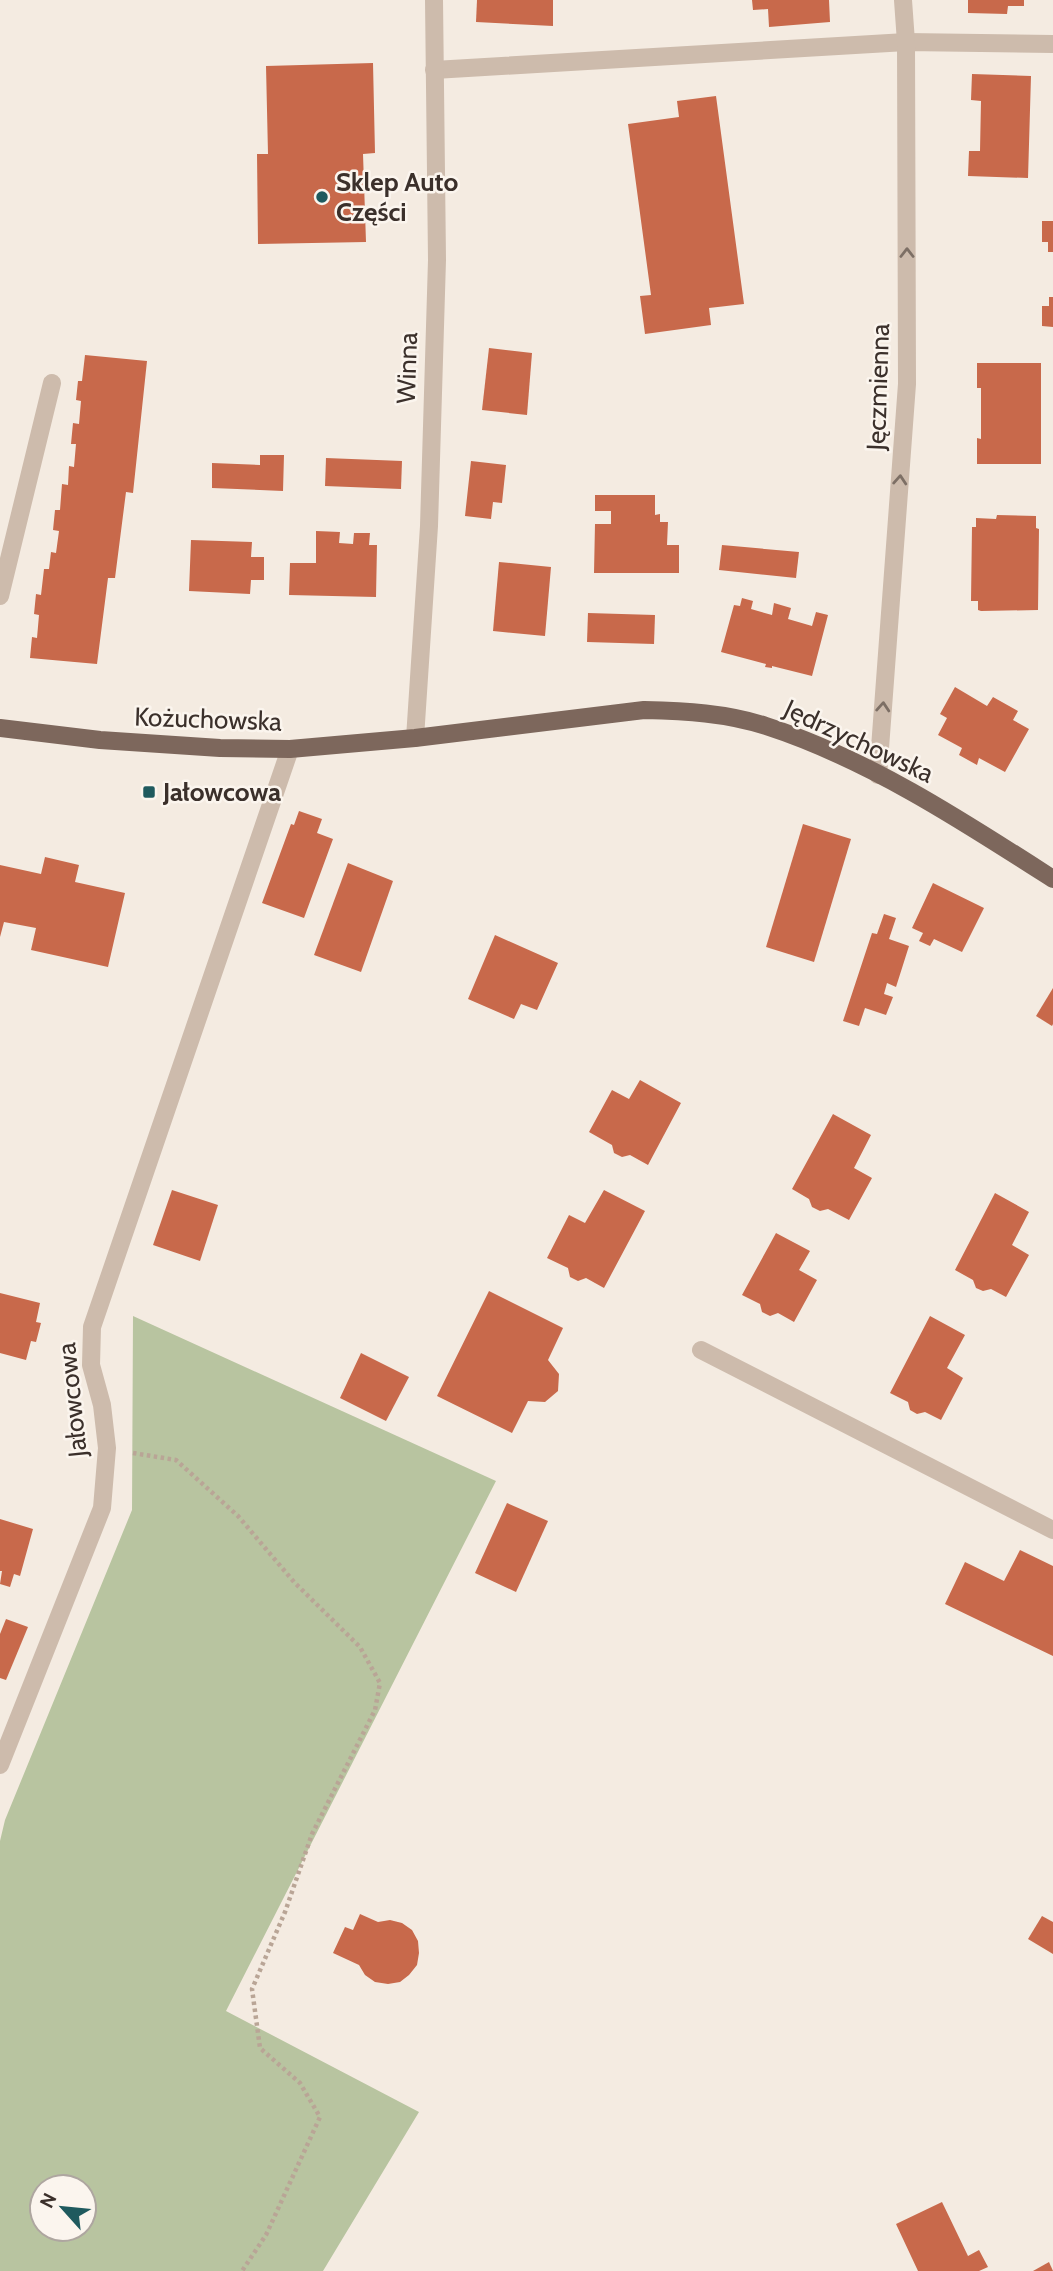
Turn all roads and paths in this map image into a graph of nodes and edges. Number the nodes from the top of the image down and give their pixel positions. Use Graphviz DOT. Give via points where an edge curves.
graph roads {
  1 [pos="434,0"];
  2 [pos="903,0"];
  3 [pos="906,42"];
  4 [pos="1053,44"];
  5 [pos="434,70"];
  6 [pos="52,383"];
  7 [pos="0,596"];
  8 [pos="0,728"];
  9 [pos="415,738"];
  10 [pos="290,749"];
  11 [pos="878,775"];
  12 [pos="1053,879"];
  13 [pos="701,1350"];
  14 [pos="106,1444"];
  15 [pos="1053,1530"];
  16 [pos="0,1765"];
  17 [pos="242,2271"];
  1 -- 5 [label="street, Winna"];
  2 -- 3 [label="street, Jęczmienna"];
  3 -- 4 [label="street"];
  3 -- 5 [label="street"];
  11 -- 3 [label="street, Jęczmienna, one-way" via="907,384"];
  5 -- 9 [label="street, Winna" via="437,260 429,526"];
  6 -- 7 [label="street"];
  8 -- 10 [label="main road, Kożuchowska" via="126,742"];
  9 -- 10 [label="main road, Kożuchowska"];
  9 -- 11 [label="main road, Jędrzychowska" via="644,710 681,710 765,725"];
  10 -- 14 [label="street, Jałowcowa" via="92,1327 90,1364 102,1405"];
  11 -- 12 [label="main road, Jędrzychowska"];
  13 -- 15 [label="street"];
  14 -- 16 [label="street, Jałowcowa" via="102,1508"];
  14 -- 17 [label="path" via="134,1454 176,1460 191,1473 238,1516 294,1582 360,1647 380,1683 375,1710 313,1833 252,1989 260,2048 300,2083 320,2117 266,2235"];
}
